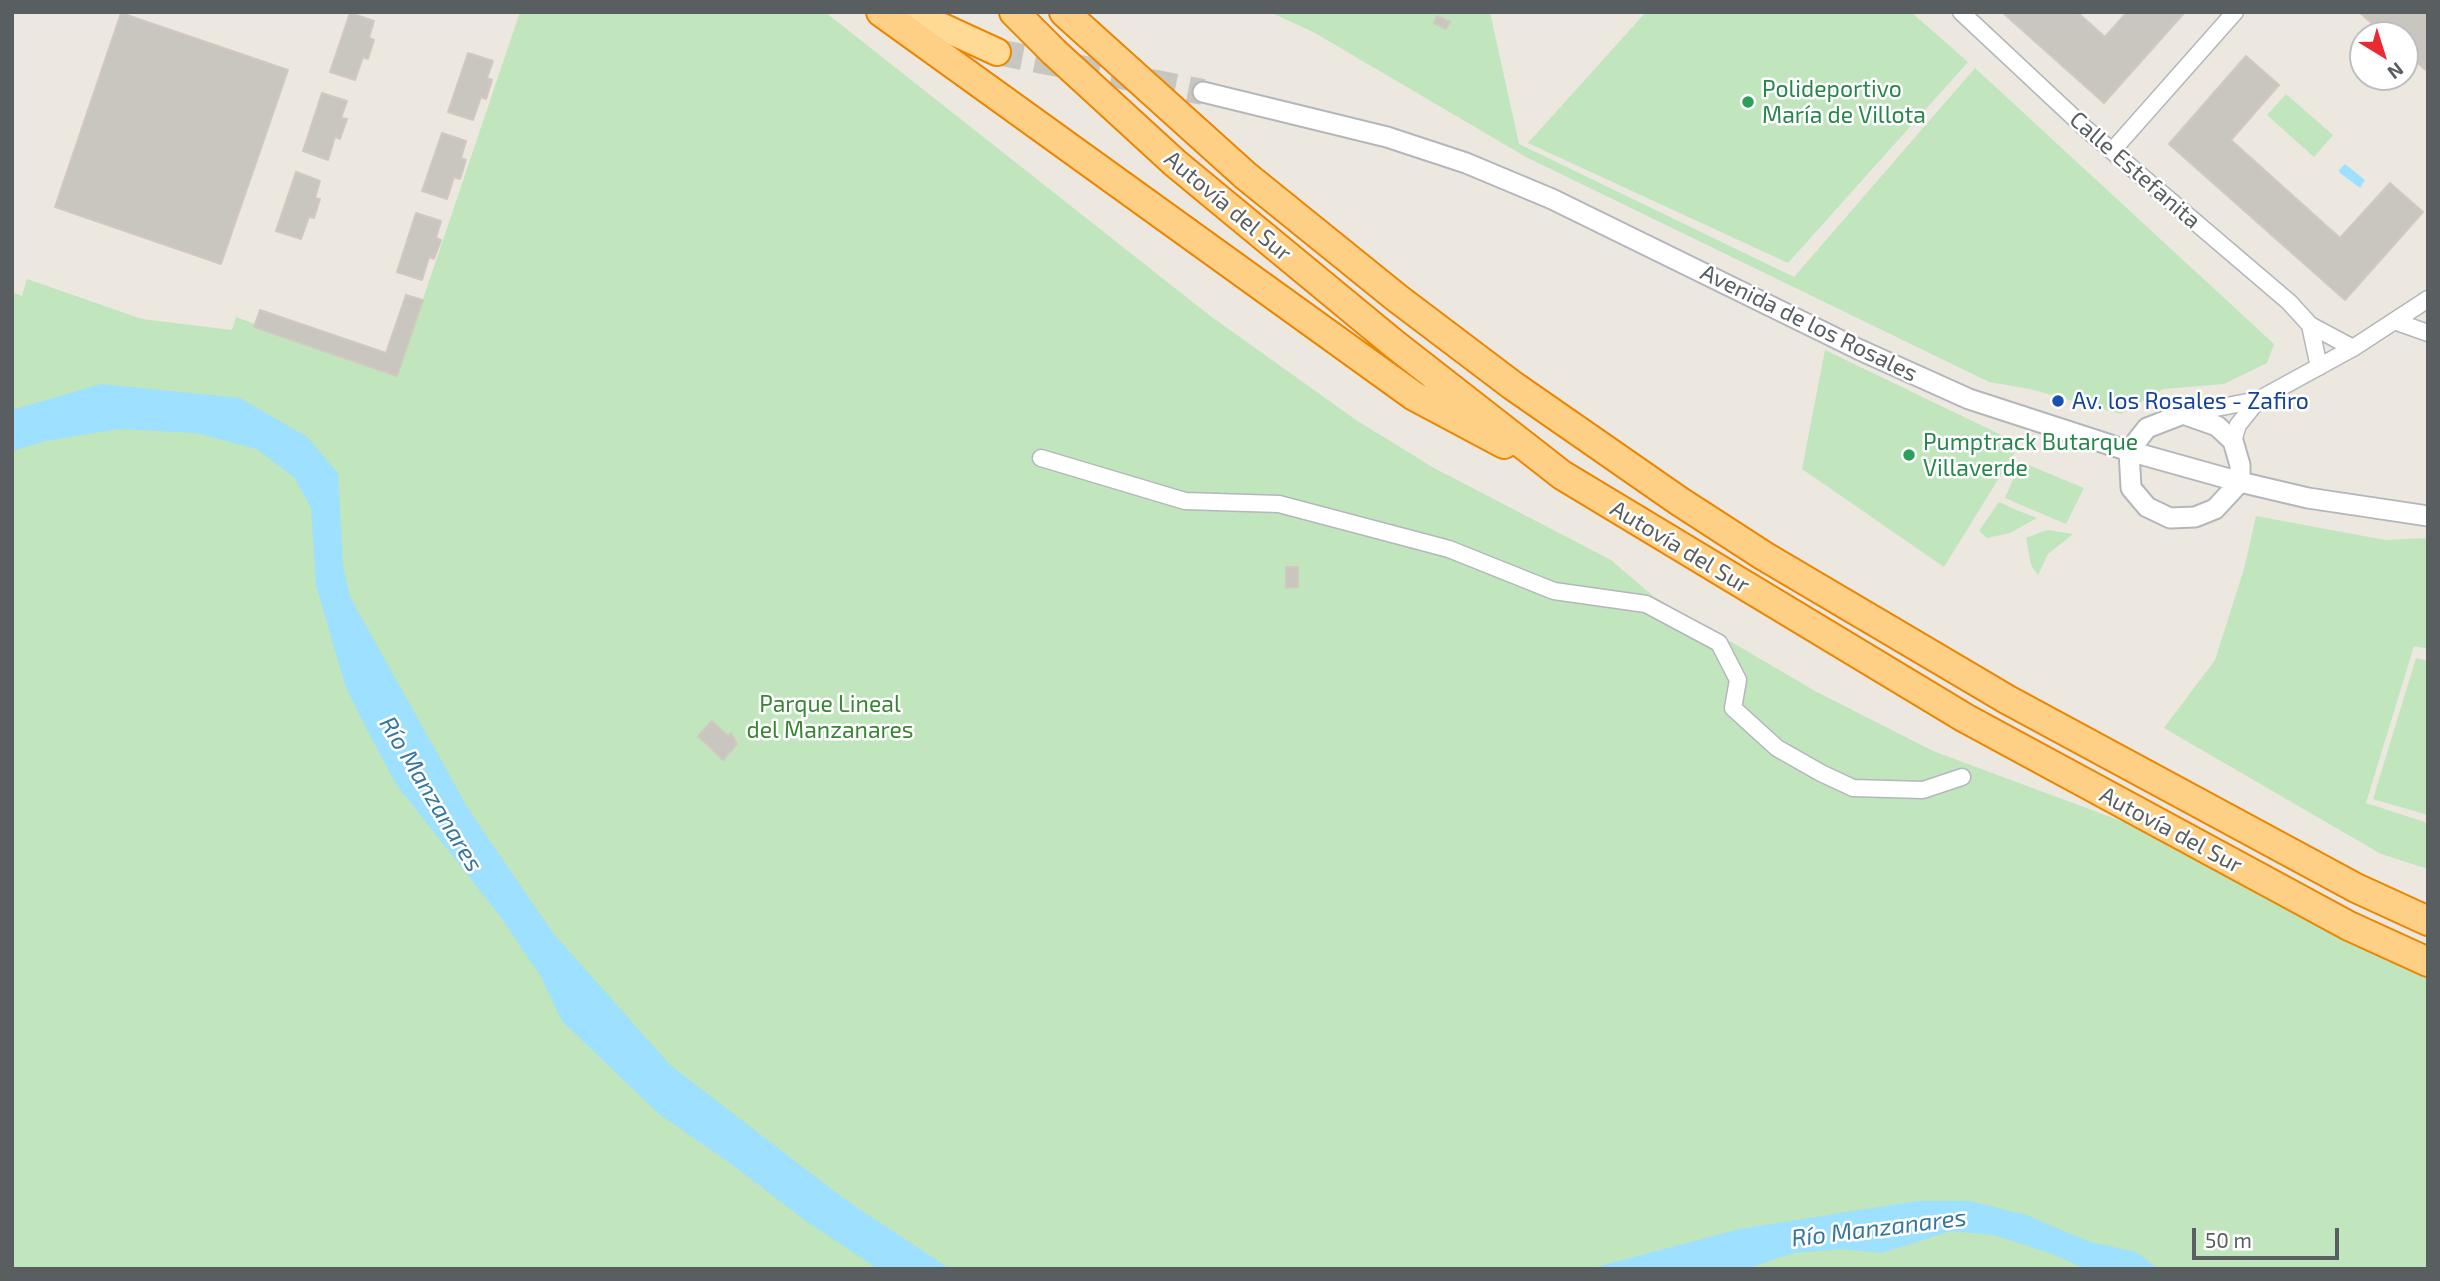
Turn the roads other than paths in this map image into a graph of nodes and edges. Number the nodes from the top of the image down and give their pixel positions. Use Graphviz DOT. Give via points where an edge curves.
graph roads {
  1 [pos="881,12"];
  2 [pos="910,12"];
  3 [pos="1014,12"];
  4 [pos="1064,12"];
  5 [pos="1961,12"];
  6 [pos="2235,12"];
  7 [pos="997,52"];
  8 [pos="1203,92"];
  9 [pos="2112,151"];
  10 [pos="2428,299"];
  11 [pos="2395,321"];
  12 [pos="2310,325"];
  13 [pos="2428,333"];
  14 [pos="2353,348"];
  15 [pos="2319,367"];
  16 [pos="2258,400"];
  17 [pos="2183,414"];
  18 [pos="2233,441"];
  19 [pos="2129,451"];
  20 [pos="1041,458"];
  21 [pos="1562,475"];
  22 [pos="2240,482"];
  23 [pos="2428,516"];
  24 [pos="1962,777"];
  25 [pos="2428,921"];
  26 [pos="2428,962"];
  1 -- 21 [label="highway" via="1414,397"];
  2 -- 7 [label="highway"];
  3 -- 21 [label="highway, Autovía del Sur, bridge" via="1175,163"];
  4 -- 25 [label="highway, Autovía del Sur" via="1247,176 1386,289 1512,385 1679,501 1763,556 2008,700 2356,888"];
  5 -- 9 [label="street, Calle Estefanita"];
  6 -- 9 [label="street"];
  8 -- 19 [label="street, Avenida de los Rosales" via="1387,138 1466,163 1552,199 1969,399"];
  9 -- 12 [label="street, Calle Estefanita"];
  10 -- 11 [label="street"];
  11 -- 13 [label="street"];
  11 -- 14 [label="street"];
  12 -- 14 [label="street, Calle Estefanita"];
  12 -- 15 [label="street"];
  14 -- 15 [label="street"];
  15 -- 16 [label="street"];
  16 -- 17 [label="street"];
  16 -- 18 [label="street" via="2238,425"];
  17 -- 18 [label="street" via="2217,426"];
  17 -- 19 [label="street" via="2147,428"];
  18 -- 22 [label="street"];
  19 -- 22 [label="street, Avenida de los Rosales"];
  19 -- 22 [label="street" via="2131,488 2147,507 2170,518 2195,517 2215,509"];
  20 -- 24 [label="street" via="1185,501 1279,504 1449,549 1554,591 1646,604 1718,643 1738,680 1733,708 1777,748 1821,773 1853,788 1923,790"];
  21 -- 26 [label="highway, Autovía del Sur" via="1965,718 2349,926"];
  22 -- 23 [label="street, Avenida de los Rosales" via="2308,498"];
}
